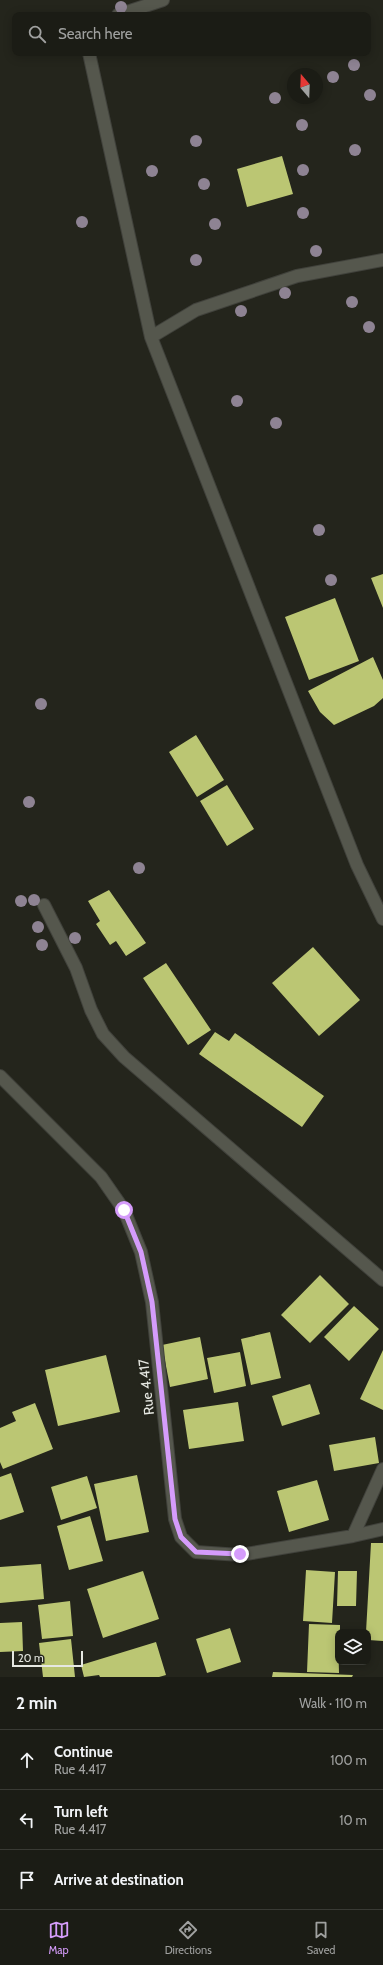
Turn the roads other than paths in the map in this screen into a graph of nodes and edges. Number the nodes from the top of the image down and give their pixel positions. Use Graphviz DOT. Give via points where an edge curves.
graph roads {
  1 [pos="163,0"];
  2 [pos="127,12"];
  3 [pos="90,56"];
  4 [pos="383,260"];
  5 [pos="151,338"];
  6 [pos="44,905"];
  7 [pos="383,919"];
  8 [pos="0,1076"];
  9 [pos="383,1280"];
  10 [pos="383,1469"];
  11 [pos="383,1529"];
  12 [pos="353,1536"];
  1 -- 2 [label="street"];
  3 -- 5 [label="street"];
  4 -- 5 [label="street" via="297,276 196,310"];
  5 -- 7 [label="street" via="357,864"];
  6 -- 9 [label="street" via="76,968 91,1010 103,1034 124,1057"];
  8 -- 12 [label="street, Rue 4.417" via="101,1177 124,1210 141,1252 152,1302 175,1519 181,1537 196,1552 240,1554"];
  10 -- 12 [label="street"];
  11 -- 12 [label="street, Rue 4.417"];
}
